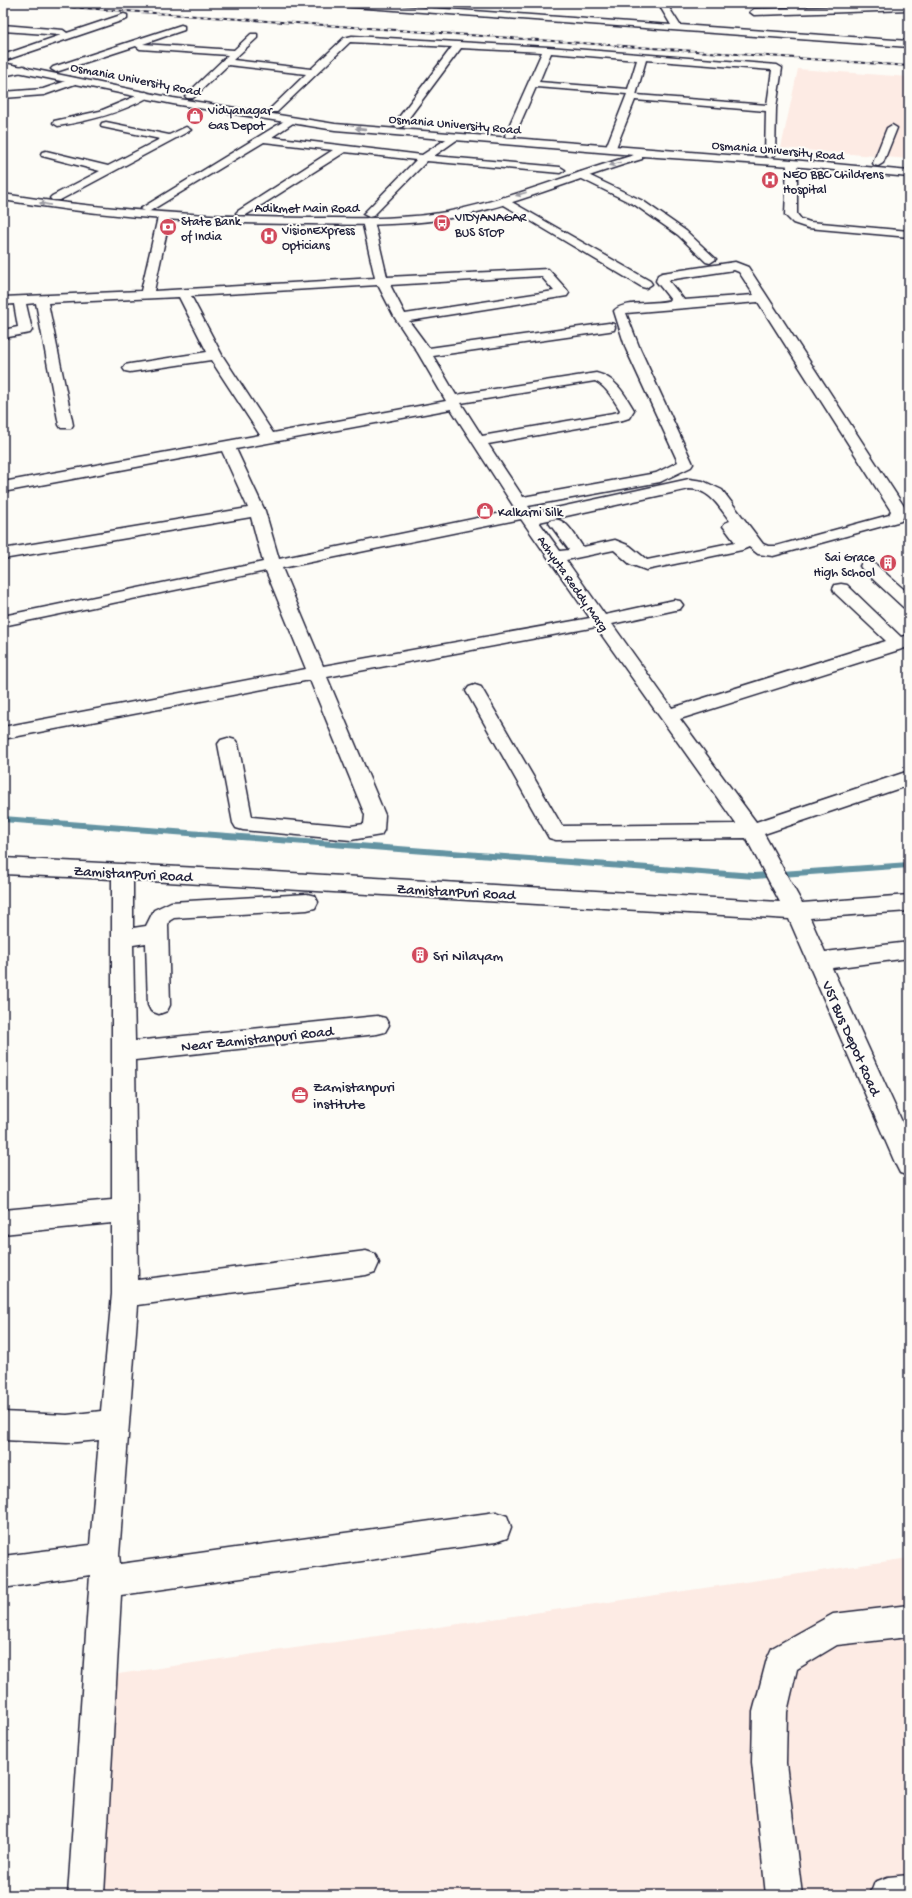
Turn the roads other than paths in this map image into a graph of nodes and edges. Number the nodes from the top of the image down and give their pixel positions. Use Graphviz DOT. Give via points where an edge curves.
graph roads {
  1 [pos="325,3"];
  2 [pos="428,3"];
  3 [pos="653,3"];
  4 [pos="662,3"];
  5 [pos="748,3"];
  6 [pos="909,7"];
  7 [pos="421,10"];
  8 [pos="754,12"];
  9 [pos="774,12"];
  10 [pos="124,17"];
  11 [pos="853,18"];
  12 [pos="677,27"];
  13 [pos="3,28"];
  14 [pos="181,28"];
  15 [pos="72,34"];
  16 [pos="765,34"];
  17 [pos="254,36"];
  18 [pos="909,44"];
  19 [pos="130,45"];
  20 [pos="458,45"];
  21 [pos="548,50"];
  22 [pos="235,53"];
  23 [pos="642,57"];
  24 [pos="3,58"];
  25 [pos="225,62"];
  26 [pos="3,66"];
  27 [pos="56,69"];
  28 [pos="24,70"];
  29 [pos="314,72"];
  30 [pos="3,73"];
  31 [pos="75,81"];
  32 [pos="533,84"];
  33 [pos="3,95"];
  34 [pos="146,95"];
  35 [pos="632,95"];
  36 [pos="190,96"];
  37 [pos="771,108"];
  38 [pos="274,110"];
  39 [pos="289,120"];
  40 [pos="58,123"];
  41 [pos="106,124"];
  42 [pos="398,125"];
  43 [pos="892,128"];
  44 [pos="186,130"];
  45 [pos="510,135"];
  46 [pos="454,137"];
  47 [pos="169,138"];
  48 [pos="262,139"];
  49 [pos="582,147"];
  50 [pos="612,147"];
  51 [pos="626,148"];
  52 [pos="342,149"];
  53 [pos="654,150"];
  54 [pos="46,154"];
  55 [pos="770,155"];
  56 [pos="424,158"];
  57 [pos="597,160"];
  58 [pos="792,163"];
  59 [pos="878,163"];
  60 [pos="909,165"];
  61 [pos="110,170"];
  62 [pos="560,170"];
  63 [pos="909,174"];
  64 [pos="582,175"];
  65 [pos="3,188"];
  66 [pos="503,192"];
  67 [pos="481,195"];
  68 [pos="3,197"];
  69 [pos="56,198"];
  70 [pos="146,209"];
  71 [pos="242,214"];
  72 [pos="164,217"];
  73 [pos="368,217"];
  74 [pos="831,221"];
  75 [pos="909,228"];
  76 [pos="909,234"];
  77 [pos="710,259"];
  78 [pos="382,281"];
  79 [pos="646,284"];
  80 [pos="182,293"];
  81 [pos="147,294"];
  82 [pos="762,298"];
  83 [pos="41,299"];
  84 [pos="19,300"];
  85 [pos="3,301"];
  86 [pos="674,304"];
  87 [pos="401,318"];
  88 [pos="609,327"];
  89 [pos="3,334"];
  90 [pos="425,354"];
  91 [pos="214,355"];
  92 [pos="130,368"];
  93 [pos="454,402"];
  94 [pos="66,425"];
  95 [pos="269,438"];
  96 [pos="478,441"];
  97 [pos="227,446"];
  98 [pos="677,470"];
  99 [pos="689,484"];
  100 [pos="3,487"];
  101 [pos="257,511"];
  102 [pos="526,515"];
  103 [pos="556,523"];
  104 [pos="578,552"];
  105 [pos="3,554"];
  106 [pos="556,557"];
  107 [pos="272,565"];
  108 [pos="868,566"];
  109 [pos="841,589"];
  110 [pos="909,603"];
  111 [pos="674,605"];
  112 [pos="3,621"];
  113 [pos="601,621"];
  114 [pos="904,642"];
  115 [pos="317,672"];
  116 [pos="475,691"];
  117 [pos="668,716"];
  118 [pos="3,733"];
  119 [pos="228,744"];
  120 [pos="909,778"];
  121 [pos="752,831"];
  122 [pos="3,866"];
  123 [pos="122,873"];
  124 [pos="239,878"];
  125 [pos="307,902"];
  126 [pos="791,903"];
  127 [pos="909,903"];
  128 [pos="238,906"];
  129 [pos="158,933"];
  130 [pos="122,938"];
  131 [pos="909,950"];
  132 [pos="818,961"];
  133 [pos="159,1005"];
  134 [pos="377,1025"];
  135 [pos="131,1052"];
  136 [pos="909,1165"];
  137 [pos="125,1210"];
  138 [pos="3,1222"];
  139 [pos="366,1263"];
  140 [pos="125,1294"];
  141 [pos="115,1424"];
  142 [pos="3,1426"];
  143 [pos="496,1527"];
  144 [pos="105,1570"];
  145 [pos="3,1572"];
  146 [pos="909,1621"];
  147 [pos="909,1893"];
  148 [pos="86,1895"];
  149 [pos="784,1895"];
  150 [pos="888,1895"];
  1 -- 7 [label="street"];
  2 -- 7 [label="street"];
  3 -- 4 [label="street"];
  4 -- 12 [label="street"];
  5 -- 8 [label="street"];
  6 -- 9 [label="street"];
  7 -- 12 [label="street"];
  8 -- 9 [label="street"];
  8 -- 16 [label="street"];
  9 -- 11 [label="street"];
  10 -- 15 [label="street"];
  12 -- 16 [label="street"];
  13 -- 15 [label="street"];
  14 -- 19 [label="street"];
  15 -- 24 [label="street"];
  16 -- 18 [label="street"];
  17 -- 22 [label="street"];
  19 -- 22 [label="street"];
  19 -- 27 [label="street"];
  20 -- 21 [label="street"];
  20 -- 29 [label="street" via="350,39"];
  20 -- 42 [label="street"];
  21 -- 23 [label="street"];
  21 -- 32 [label="street"];
  22 -- 25 [label="street"];
  23 -- 35 [label="street"];
  23 -- 37 [label="street" via="777,68"];
  24 -- 27 [label="street, Osmania University Road"];
  25 -- 29 [label="street"];
  25 -- 36 [label="street"];
  26 -- 28 [label="street, Osmania University Road"];
  27 -- 36 [label="street, Osmania University Road"];
  28 -- 30 [label="street"];
  28 -- 31 [label="street, Osmania University Road"];
  29 -- 38 [label="street"];
  31 -- 33 [label="street" via="44,92"];
  31 -- 34 [label="street, Osmania University Road"];
  32 -- 35 [label="street"];
  32 -- 45 [label="street"];
  34 -- 39 [label="street, Osmania University Road"];
  34 -- 40 [label="street" via="110,112"];
  35 -- 37 [label="street"];
  35 -- 50 [label="street"];
  36 -- 38 [label="street, Osmania University Road"];
  37 -- 55 [label="street"];
  38 -- 42 [label="street, Osmania University Road"];
  46 -- 39 [label="street, Osmania University Road, one-way" via="336,127"];
  39 -- 48 [label="street"];
  41 -- 47 [label="street"];
  42 -- 45 [label="street, Osmania University Road"];
  43 -- 59 [label="street"];
  44 -- 47 [label="street"];
  45 -- 50 [label="street, Osmania University Road"];
  46 -- 49 [label="street, Osmania University Road"];
  46 -- 56 [label="street"];
  47 -- 61 [label="street"];
  48 -- 52 [label="street"];
  48 -- 70 [label="street"];
  49 -- 50 [label="street, Osmania University Road"];
  49 -- 57 [label="street"];
  50 -- 51 [label="street, Osmania University Road"];
  51 -- 53 [label="street, Osmania University Road"];
  51 -- 57 [label="street"];
  52 -- 56 [label="street"];
  52 -- 71 [label="street"];
  53 -- 55 [label="street, Osmania University Road"];
  53 -- 58 [label="street, Osmania University Road"];
  53 -- 64 [label="street, Adikmet Main Road, one-way"];
  54 -- 61 [label="street"];
  55 -- 59 [label="street, Osmania University Road"];
  56 -- 62 [label="street"];
  56 -- 73 [label="street"];
  57 -- 62 [label="street"];
  58 -- 63 [label="street, Osmania University Road"];
  58 -- 76 [label="street" via="791,216 797,221 808,225"];
  59 -- 60 [label="street, Osmania University Road"];
  61 -- 69 [label="street"];
  62 -- 66 [label="street"];
  64 -- 66 [label="street, Adikmet Main Road, one-way"];
  64 -- 77 [label="street" via="639,203 682,233"];
  65 -- 69 [label="street, Adikmet Main Road"];
  66 -- 73 [label="street, Adikmet Main Road" via="445,215 412,219"];
  66 -- 79 [label="street"];
  67 -- 73 [label="street, Adikmet Main Road" via="447,205"];
  72 -- 68 [label="street, Adikmet Main Road, one-way" via="64,207"];
  69 -- 70 [label="street, Adikmet Main Road"];
  70 -- 71 [label="street, Adikmet Main Road"];
  71 -- 73 [label="street, Adikmet Main Road"];
  72 -- 73 [label="street, Adikmet Main Road" via="257,221"];
  72 -- 81 [label="street"];
  73 -- 78 [label="street, Achyuta Reddy Marg"];
  74 -- 75 [label="street"];
  78 -- 80 [label="street"];
  78 -- 87 [label="street, Achyuta Reddy Marg"];
  78 -- 87 [label="street" via="544,272 563,293"];
  80 -- 81 [label="street"];
  80 -- 91 [label="street"];
  81 -- 83 [label="street"];
  82 -- 86 [label="street"];
  82 -- 86 [label="street" via="741,267 730,266 662,278 677,298 678,302"];
  82 -- 99 [label="street" via="899,511 895,518 783,550 763,551 757,547 716,493 698,484"];
  83 -- 84 [label="street"];
  83 -- 94 [label="street"];
  84 -- 85 [label="street"];
  84 -- 89 [label="street" via="25,330"];
  86 -- 98 [label="street" via="632,308 620,311 620,314 633,349 686,464"];
  87 -- 90 [label="street, Achyuta Reddy Marg"];
  88 -- 90 [label="street"];
  90 -- 93 [label="street, Achyuta Reddy Marg"];
  91 -- 92 [label="street"];
  91 -- 95 [label="street"];
  93 -- 95 [label="street"];
  93 -- 96 [label="street, Achyuta Reddy Marg"];
  93 -- 96 [label="street" via="596,377 604,379 612,386 628,410 618,417"];
  95 -- 97 [label="street"];
  96 -- 102 [label="street, Achyuta Reddy Marg"];
  97 -- 100 [label="street"];
  97 -- 101 [label="street"];
  98 -- 99 [label="street"];
  98 -- 102 [label="street"];
  99 -- 102 [label="street"];
  101 -- 105 [label="street"];
  101 -- 107 [label="street"];
  102 -- 103 [label="street"];
  102 -- 106 [label="street, Achyuta Reddy Marg"];
  102 -- 107 [label="street"];
  103 -- 104 [label="street"];
  103 -- 104 [label="street" via="693,498 708,500 743,540 742,545 735,548 646,565 637,563 622,546"];
  104 -- 106 [label="street"];
  106 -- 113 [label="street, Achyuta Reddy Marg"];
  107 -- 112 [label="street"];
  107 -- 115 [label="street"];
  108 -- 110 [label="street"];
  109 -- 114 [label="street"];
  111 -- 113 [label="street"];
  113 -- 115 [label="street"];
  113 -- 117 [label="street, Achyuta Reddy Marg"];
  114 -- 117 [label="street"];
  115 -- 118 [label="street"];
  115 -- 119 [label="street" via="375,815 374,830 351,834 243,823"];
  116 -- 121 [label="street" via="556,833"];
  117 -- 121 [label="street, Achyuta Reddy Marg"];
  120 -- 121 [label="street"];
  121 -- 126 [label="street, Achyuta Reddy Marg"];
  122 -- 123 [label="street, ZamistanPuri Road"];
  123 -- 124 [label="street, ZamistanPuri Road"];
  123 -- 130 [label="street"];
  124 -- 126 [label="street, ZamistanPuri Road"];
  124 -- 128 [label="street"];
  125 -- 128 [label="street"];
  126 -- 127 [label="street, ZamistanPuri Road"];
  126 -- 132 [label="street, VST Bus Depot Road"];
  128 -- 129 [label="street" via="171,910 159,919"];
  129 -- 130 [label="street"];
  129 -- 133 [label="street"];
  130 -- 135 [label="street"];
  131 -- 132 [label="street"];
  132 -- 136 [label="street, VST Bus Depot Road"];
  134 -- 135 [label="street, Near Zamistanpuri Road"];
  135 -- 137 [label="street"];
  137 -- 138 [label="street"];
  137 -- 140 [label="street"];
  139 -- 140 [label="street"];
  140 -- 141 [label="street"];
  141 -- 142 [label="street" via="67,1429"];
  141 -- 144 [label="street"];
  143 -- 144 [label="street"];
  144 -- 145 [label="street"];
  144 -- 148 [label="street"];
  146 -- 149 [label="street" via="833,1630 783,1659 770,1712 769,1763"];
  147 -- 150 [label="street"];
}
